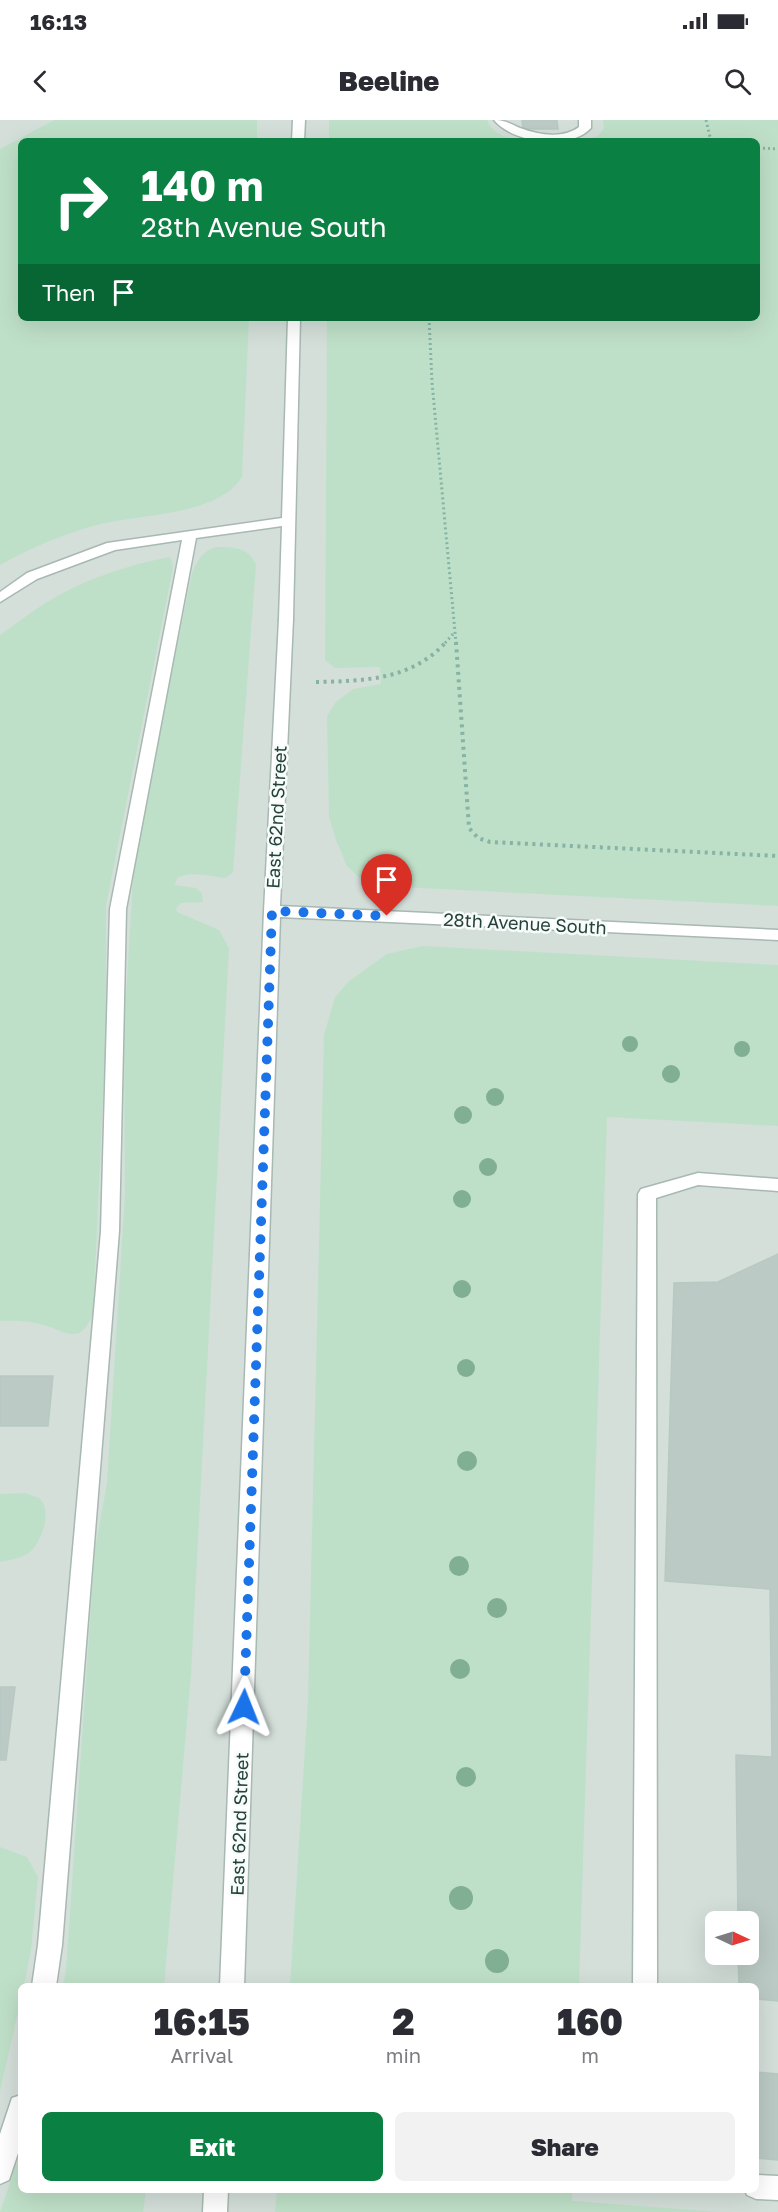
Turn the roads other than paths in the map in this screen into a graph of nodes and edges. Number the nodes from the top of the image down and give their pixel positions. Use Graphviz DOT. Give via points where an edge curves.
graph roads {
  1 [pos="299,120"];
  2 [pos="500,120"];
  3 [pos="585,120"];
  4 [pos="298,138"];
  5 [pos="294,321"];
  6 [pos="289,521"];
  7 [pos="190,534"];
  8 [pos="0,598"];
  9 [pos="272,911"];
  10 [pos="778,935"];
  11 [pos="778,1185"];
  12 [pos="44,1983"];
  13 [pos="232,1983"];
  14 [pos="645,1983"];
  15 [pos="18,2115"];
  16 [pos="0,2172"];
  17 [pos="759,2187"];
  18 [pos="778,2188"];
  19 [pos="216,2193"];
  20 [pos="215,2212"];
  1 -- 4 [label="street"];
  2 -- 3 [label="street" via="507,128 559,138 585,128"];
  5 -- 6 [label="street, East 62nd Street"];
  6 -- 7 [label="street"];
  6 -- 9 [label="street, East 62nd Street"];
  7 -- 8 [label="street" via="112,546 32,576"];
  7 -- 12 [label="street" via="118,909 110,1231"];
  9 -- 10 [label="street, 28th Avenue South"];
  9 -- 13 [label="street, East 62nd Street"];
  11 -- 14 [label="street" via="698,1179 647,1194"];
  15 -- 16 [label="street"];
  17 -- 18 [label="street"];
  19 -- 20 [label="street"];
}
